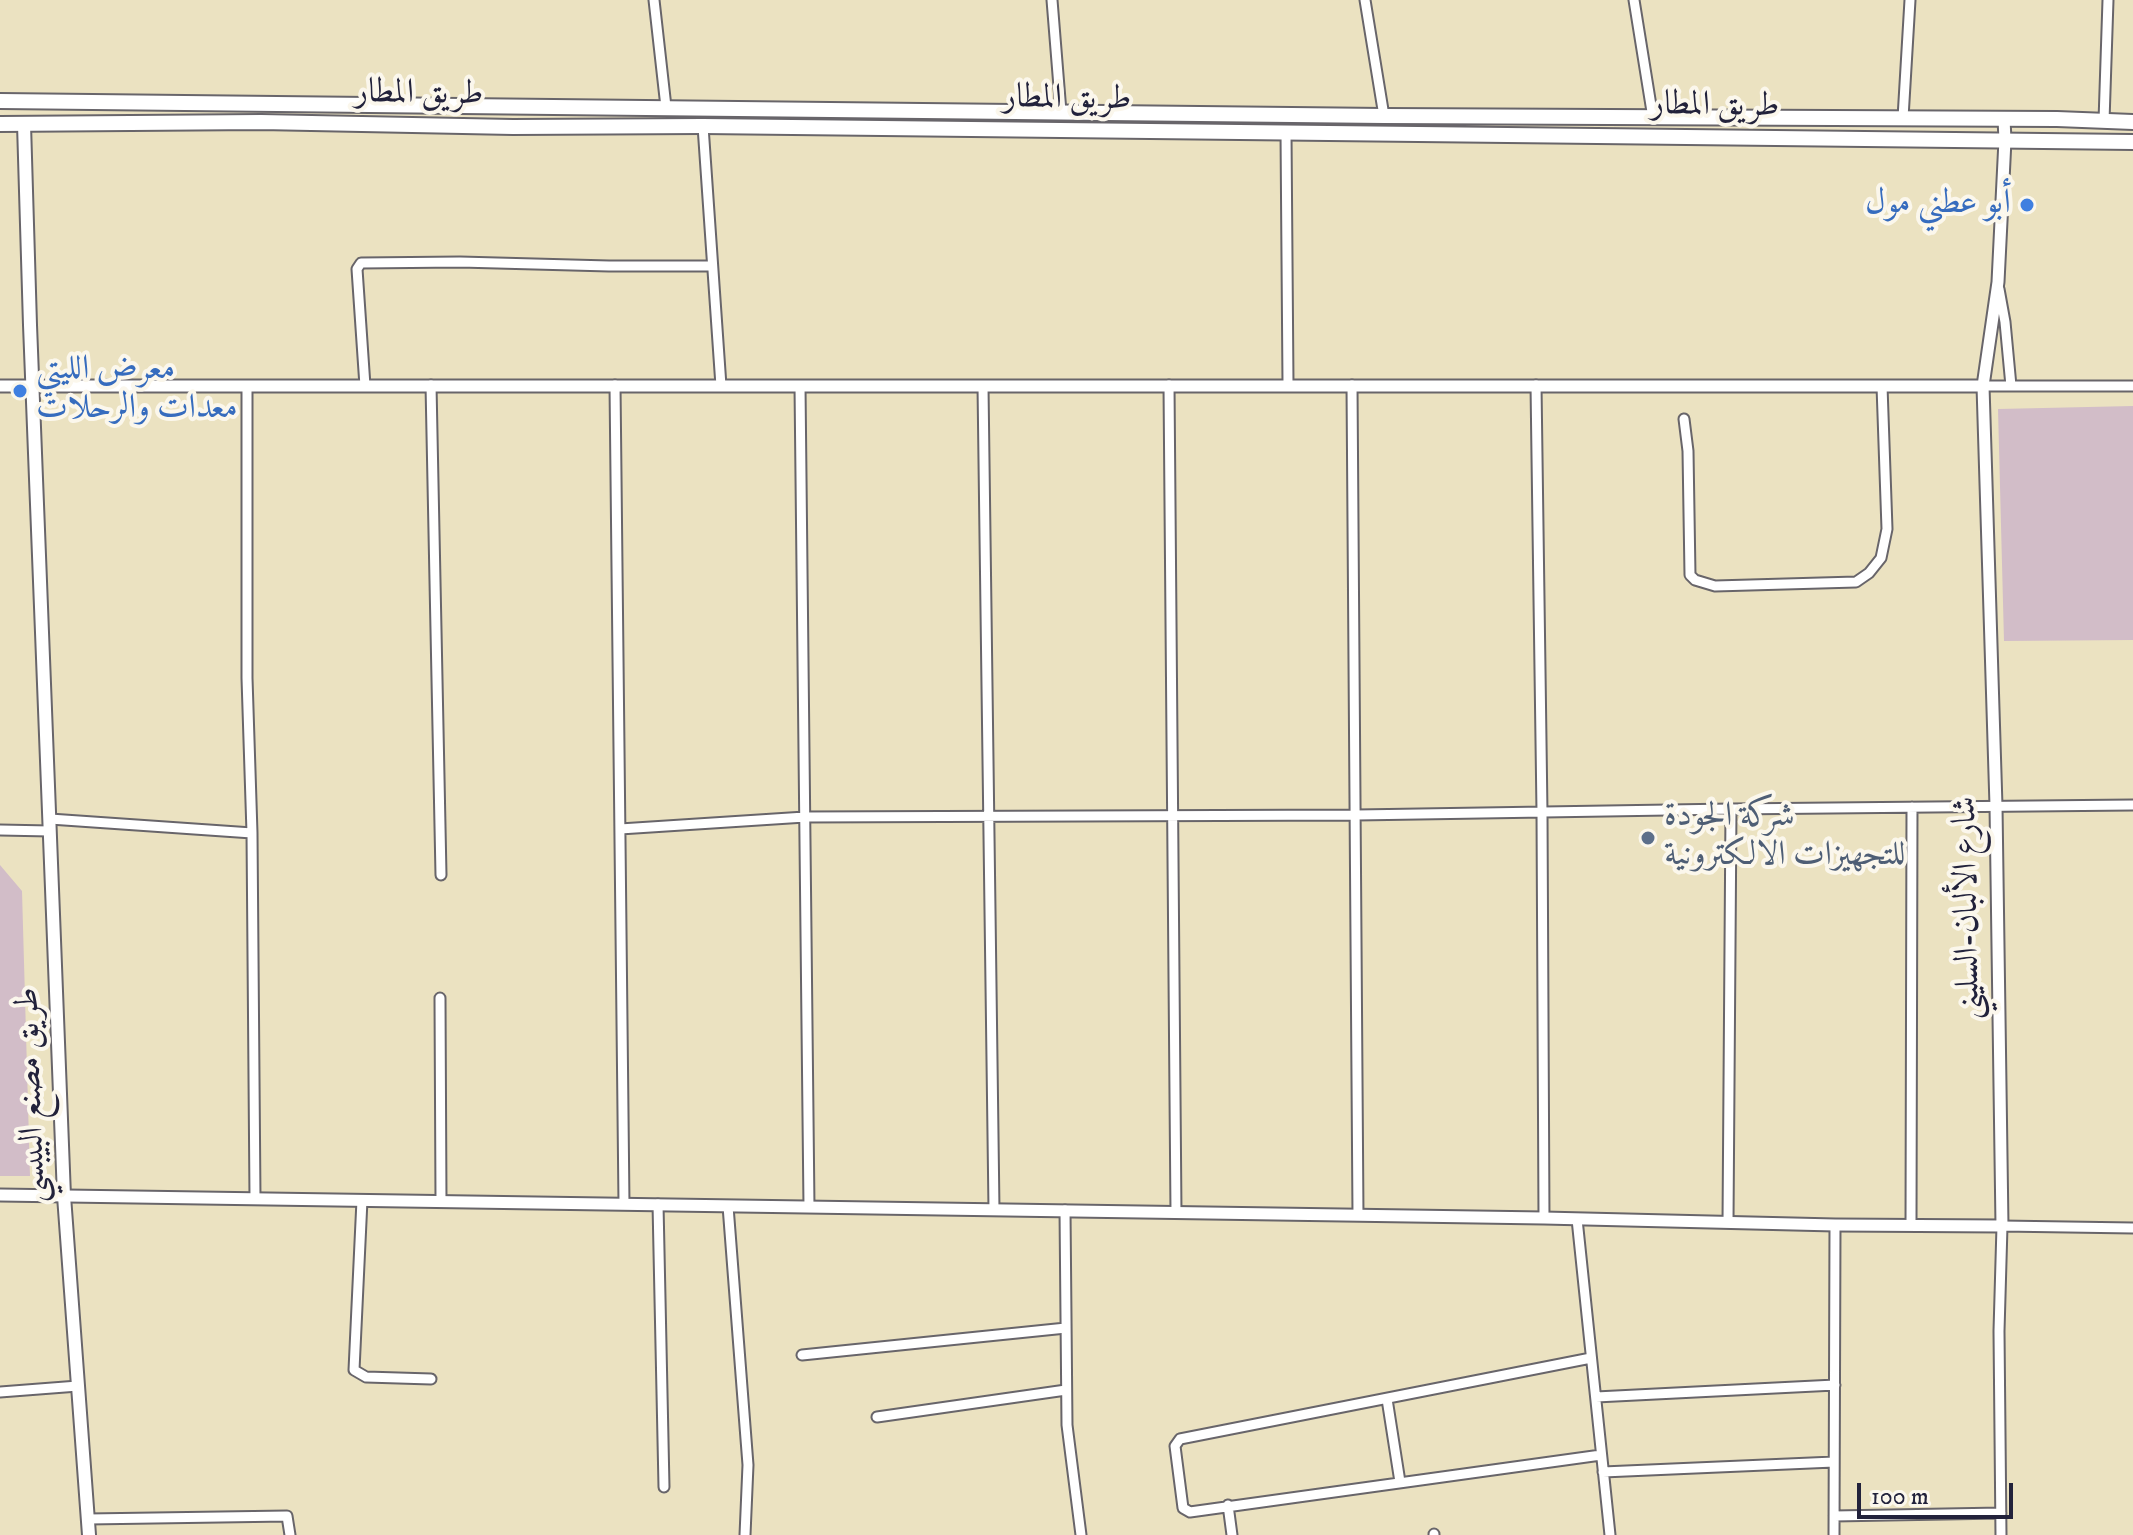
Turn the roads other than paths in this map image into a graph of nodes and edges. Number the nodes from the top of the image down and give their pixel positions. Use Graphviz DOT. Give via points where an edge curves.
graph roads {
  1 [pos="654,0"];
  2 [pos="1052,0"];
  3 [pos="1365,0"];
  4 [pos="1634,0"];
  5 [pos="1910,0"];
  6 [pos="2108,0"];
  7 [pos="0,101"];
  8 [pos="510,105"];
  9 [pos="666,107"];
  10 [pos="1061,112"];
  11 [pos="1168,113"];
  12 [pos="1384,116"];
  13 [pos="1653,118"];
  14 [pos="1903,118"];
  15 [pos="2004,119"];
  16 [pos="2104,121"];
  17 [pos="2133,122"];
  18 [pos="0,124"];
  19 [pos="24,124"];
  20 [pos="703,126"];
  21 [pos="513,127"];
  22 [pos="1169,131"];
  23 [pos="1286,133"];
  24 [pos="2005,140"];
  25 [pos="2133,142"];
  26 [pos="712,266"];
  27 [pos="1998,282"];
  28 [pos="1288,384"];
  29 [pos="431,385"];
  30 [pos="615,385"];
  31 [pos="1169,385"];
  32 [pos="1352,385"];
  33 [pos="1536,385"];
  34 [pos="0,386"];
  35 [pos="32,386"];
  36 [pos="365,386"];
  37 [pos="721,386"];
  38 [pos="800,386"];
  39 [pos="983,386"];
  40 [pos="1882,386"];
  41 [pos="1983,386"];
  42 [pos="2011,386"];
  43 [pos="2133,386"];
  44 [pos="247,387"];
  45 [pos="1684,419"];
  46 [pos="2133,805"];
  47 [pos="1996,806"];
  48 [pos="1912,807"];
  49 [pos="1731,809"];
  50 [pos="1542,812"];
  51 [pos="1357,815"];
  52 [pos="989,816"];
  53 [pos="1172,816"];
  54 [pos="805,817"];
  55 [pos="50,825"];
  56 [pos="620,829"];
  57 [pos="0,830"];
  58 [pos="252,833"];
  59 [pos="441,875"];
  60 [pos="440,998"];
  61 [pos="0,1195"];
  62 [pos="64,1196"];
  63 [pos="255,1198"];
  64 [pos="362,1200"];
  65 [pos="441,1201"];
  66 [pos="624,1204"];
  67 [pos="658,1204"];
  68 [pos="728,1206"];
  69 [pos="809,1207"];
  70 [pos="994,1209"];
  71 [pos="1065,1210"];
  72 [pos="1176,1212"];
  73 [pos="1358,1215"];
  74 [pos="1544,1218"];
  75 [pos="1577,1219"];
  76 [pos="1728,1222"];
  77 [pos="1911,1224"];
  78 [pos="1835,1225"];
  79 [pos="2002,1226"];
  80 [pos="2133,1228"];
  81 [pos="1066,1328"];
  82 [pos="802,1355"];
  83 [pos="1591,1358"];
  84 [pos="431,1379"];
  85 [pos="1835,1385"];
  86 [pos="78,1386"];
  87 [pos="1066,1390"];
  88 [pos="0,1392"];
  89 [pos="1596,1397"];
  90 [pos="1387,1399"];
  91 [pos="877,1417"];
  92 [pos="1601,1455"];
  93 [pos="1834,1462"];
  94 [pos="1603,1472"];
  95 [pos="1400,1482"];
  96 [pos="664,1487"];
  97 [pos="1228,1505"];
  98 [pos="2001,1513"];
  99 [pos="1834,1516"];
  100 [pos="88,1519"];
  101 [pos="89,1535"];
  102 [pos="290,1535"];
  103 [pos="745,1535"];
  104 [pos="1081,1535"];
  105 [pos="1232,1535"];
  106 [pos="1610,1535"];
  107 [pos="1834,1535"];
  108 [pos="2001,1535"];
  1 -- 9 [label="street"];
  2 -- 10 [label="street"];
  3 -- 12 [label="street"];
  4 -- 13 [label="street"];
  5 -- 14 [label="street"];
  6 -- 16 [label="street"];
  7 -- 8 [label="highway, طريق المطار"];
  8 -- 9 [label="highway, طريق المطار"];
  8 -- 21 [label="highway"];
  9 -- 10 [label="highway, طريق المطار"];
  10 -- 11 [label="highway, طريق المطار"];
  11 -- 12 [label="highway, طريق المطار"];
  11 -- 22 [label="highway"];
  12 -- 13 [label="highway, طريق المطار"];
  13 -- 14 [label="highway, طريق المطار"];
  14 -- 15 [label="highway, طريق المطار"];
  15 -- 16 [label="highway, طريق المطار"];
  15 -- 24 [label="street, شارع الألبان-السليني"];
  16 -- 17 [label="highway, طريق المطار"];
  18 -- 19 [label="highway, طريق المطار"];
  19 -- 21 [label="highway, طريق المطار"];
  19 -- 35 [label="main road, طريق مصنع البيبسي"];
  20 -- 21 [label="highway, طريق المطار"];
  20 -- 22 [label="highway, طريق المطار"];
  20 -- 26 [label="street"];
  22 -- 23 [label="highway, طريق المطار"];
  23 -- 24 [label="highway, طريق المطار"];
  23 -- 28 [label="street"];
  24 -- 25 [label="highway, طريق المطار"];
  24 -- 27 [label="street, شارع الألبان-السليني"];
  26 -- 36 [label="street" via="361,263 357,269"];
  26 -- 37 [label="street"];
  27 -- 41 [label="street, شارع الألبان-السليني"];
  27 -- 42 [label="street, شارع الألبان-السليني"];
  28 -- 31 [label="street"];
  28 -- 32 [label="street"];
  29 -- 30 [label="street"];
  29 -- 36 [label="street"];
  29 -- 59 [label="street"];
  30 -- 37 [label="street"];
  30 -- 56 [label="street"];
  31 -- 39 [label="street"];
  31 -- 53 [label="street"];
  32 -- 33 [label="street"];
  32 -- 51 [label="street"];
  33 -- 40 [label="street"];
  33 -- 50 [label="street"];
  34 -- 35 [label="street"];
  35 -- 44 [label="street"];
  35 -- 55 [label="main road, طريق مصنع البيبسي"];
  36 -- 44 [label="street"];
  37 -- 38 [label="street"];
  38 -- 39 [label="street"];
  38 -- 54 [label="street"];
  39 -- 52 [label="street"];
  40 -- 41 [label="street"];
  40 -- 45 [label="street" via="1887,529 1881,558 1856,582 1715,586 1695,580 1690,575"];
  41 -- 42 [label="street"];
  41 -- 47 [label="street, شارع الألبان-السليني"];
  42 -- 43 [label="street"];
  44 -- 58 [label="street"];
  46 -- 47 [label="street"];
  47 -- 48 [label="street"];
  47 -- 79 [label="street, شارع الألبان-السليني"];
  48 -- 49 [label="street"];
  48 -- 77 [label="street"];
  49 -- 50 [label="street"];
  49 -- 76 [label="street"];
  50 -- 51 [label="street"];
  50 -- 74 [label="street"];
  51 -- 53 [label="street"];
  51 -- 73 [label="street"];
  52 -- 53 [label="street"];
  52 -- 54 [label="street"];
  52 -- 70 [label="street"];
  53 -- 72 [label="street"];
  54 -- 56 [label="street"];
  54 -- 69 [label="street"];
  55 -- 57 [label="street"];
  55 -- 58 [label="street"];
  55 -- 62 [label="main road, طريق مصنع البيبسي"];
  56 -- 66 [label="street"];
  58 -- 63 [label="street"];
  60 -- 65 [label="street"];
  61 -- 62 [label="street"];
  62 -- 63 [label="street"];
  62 -- 86 [label="main road, طريق مصنع البيبسي"];
  63 -- 64 [label="street"];
  64 -- 65 [label="street"];
  64 -- 84 [label="street" via="354,1370 366,1377"];
  65 -- 66 [label="street"];
  66 -- 67 [label="street"];
  67 -- 68 [label="street"];
  67 -- 96 [label="street"];
  68 -- 69 [label="street"];
  68 -- 103 [label="street" via="748,1465"];
  69 -- 70 [label="street"];
  70 -- 71 [label="street"];
  71 -- 72 [label="street"];
  71 -- 81 [label="street"];
  72 -- 73 [label="street"];
  73 -- 74 [label="street"];
  74 -- 75 [label="street"];
  75 -- 76 [label="street"];
  75 -- 83 [label="street"];
  76 -- 78 [label="street"];
  77 -- 78 [label="street"];
  77 -- 79 [label="street"];
  78 -- 85 [label="street"];
  79 -- 80 [label="street"];
  79 -- 98 [label="street, شارع الألبان-السليني"];
  81 -- 82 [label="street"];
  81 -- 87 [label="street"];
  83 -- 89 [label="street"];
  83 -- 90 [label="street"];
  85 -- 89 [label="street"];
  85 -- 93 [label="street"];
  86 -- 88 [label="street"];
  86 -- 100 [label="main road, طريق مصنع البيبسي"];
  87 -- 91 [label="street"];
  87 -- 104 [label="street"];
  89 -- 92 [label="street"];
  90 -- 95 [label="street"];
  90 -- 97 [label="street" via="1177,1440 1183,1508 1190,1512"];
  92 -- 94 [label="street"];
  92 -- 95 [label="street"];
  93 -- 94 [label="street"];
  93 -- 99 [label="street"];
  94 -- 106 [label="street"];
  95 -- 97 [label="street"];
  97 -- 105 [label="street"];
  98 -- 99 [label="street"];
  98 -- 108 [label="street, شارع الألبان-السليني"];
  99 -- 107 [label="street"];
  100 -- 101 [label="main road, طريق مصنع البيبسي"];
  100 -- 102 [label="street" via="287,1516"];
}
